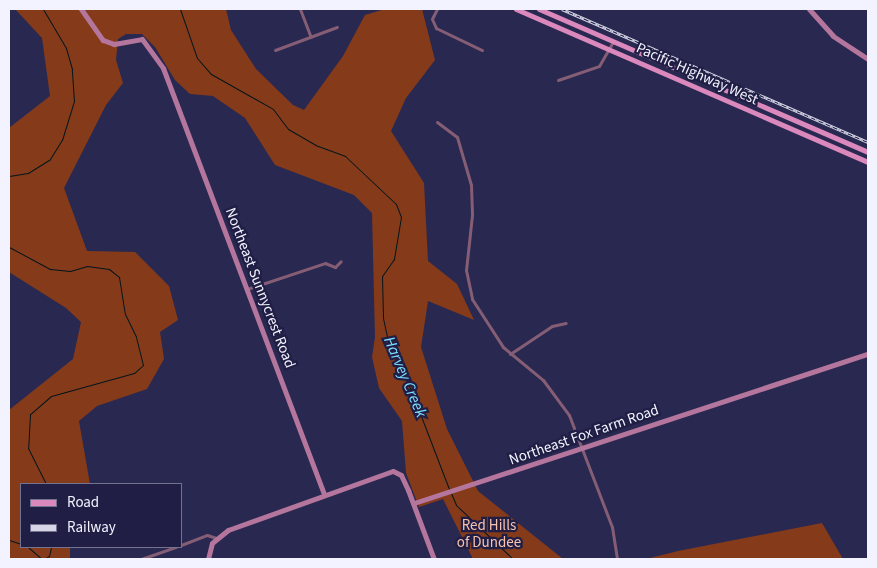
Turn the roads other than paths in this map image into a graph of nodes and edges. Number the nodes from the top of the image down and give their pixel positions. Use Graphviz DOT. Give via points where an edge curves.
graph roads {
  1 [pos="82,9"];
  2 [pos="300,9"];
  3 [pos="437,9"];
  4 [pos="516,9"];
  5 [pos="539,9"];
  6 [pos="809,9"];
  7 [pos="338,27"];
  8 [pos="311,37"];
  9 [pos="614,41"];
  10 [pos="610,49"];
  11 [pos="275,50"];
  12 [pos="482,50"];
  13 [pos="868,59"];
  14 [pos="558,80"];
  15 [pos="437,122"];
  16 [pos="868,152"];
  17 [pos="868,162"];
  18 [pos="341,261"];
  19 [pos="247,289"];
  20 [pos="566,323"];
  21 [pos="510,354"];
  22 [pos="868,354"];
  23 [pos="582,449"];
  24 [pos="324,494"];
  25 [pos="414,503"];
  26 [pos="216,538"];
  27 [pos="182,545"];
  28 [pos="173,548"];
  29 [pos="141,559"];
  30 [pos="208,559"];
  31 [pos="434,559"];
  32 [pos="616,559"];
  1 -- 19 [label="street, Northeast Sunnycrest Road" via="107,42 120,44 142,38 155,54 173,92"];
  2 -- 8 [label="street"];
  3 -- 12 [label="street" via="432,19 436,28"];
  4 -- 10 [label="main road, Pacific Highway West"];
  5 -- 9 [label="main road, Pacific Highway West"];
  6 -- 13 [label="street" via="833,36"];
  7 -- 8 [label="street"];
  8 -- 11 [label="street"];
  9 -- 10 [label="street"];
  9 -- 16 [label="main road, Pacific Highway West"];
  10 -- 14 [label="street" via="599,66"];
  10 -- 17 [label="main road, Pacific Highway West"];
  15 -- 21 [label="street" via="457,137 471,185 467,287 490,330"];
  18 -- 19 [label="street" via="335,267 324,263"];
  19 -- 24 [label="street, Northeast Sunnycrest Road"];
  20 -- 21 [label="street" via="552,326"];
  21 -- 23 [label="street" via="543,380 563,403"];
  22 -- 23 [label="street, Northeast Fox Farm Road"];
  23 -- 25 [label="street, Northeast Fox Farm Road"];
  23 -- 32 [label="street" via="612,527"];
  24 -- 25 [label="street" via="393,471 404,480"];
  24 -- 26 [label="street" via="228,530"];
  25 -- 31 [label="street"];
  26 -- 27 [label="street" via="207,535"];
  26 -- 30 [label="street"];
  28 -- 29 [label="street"];
}
